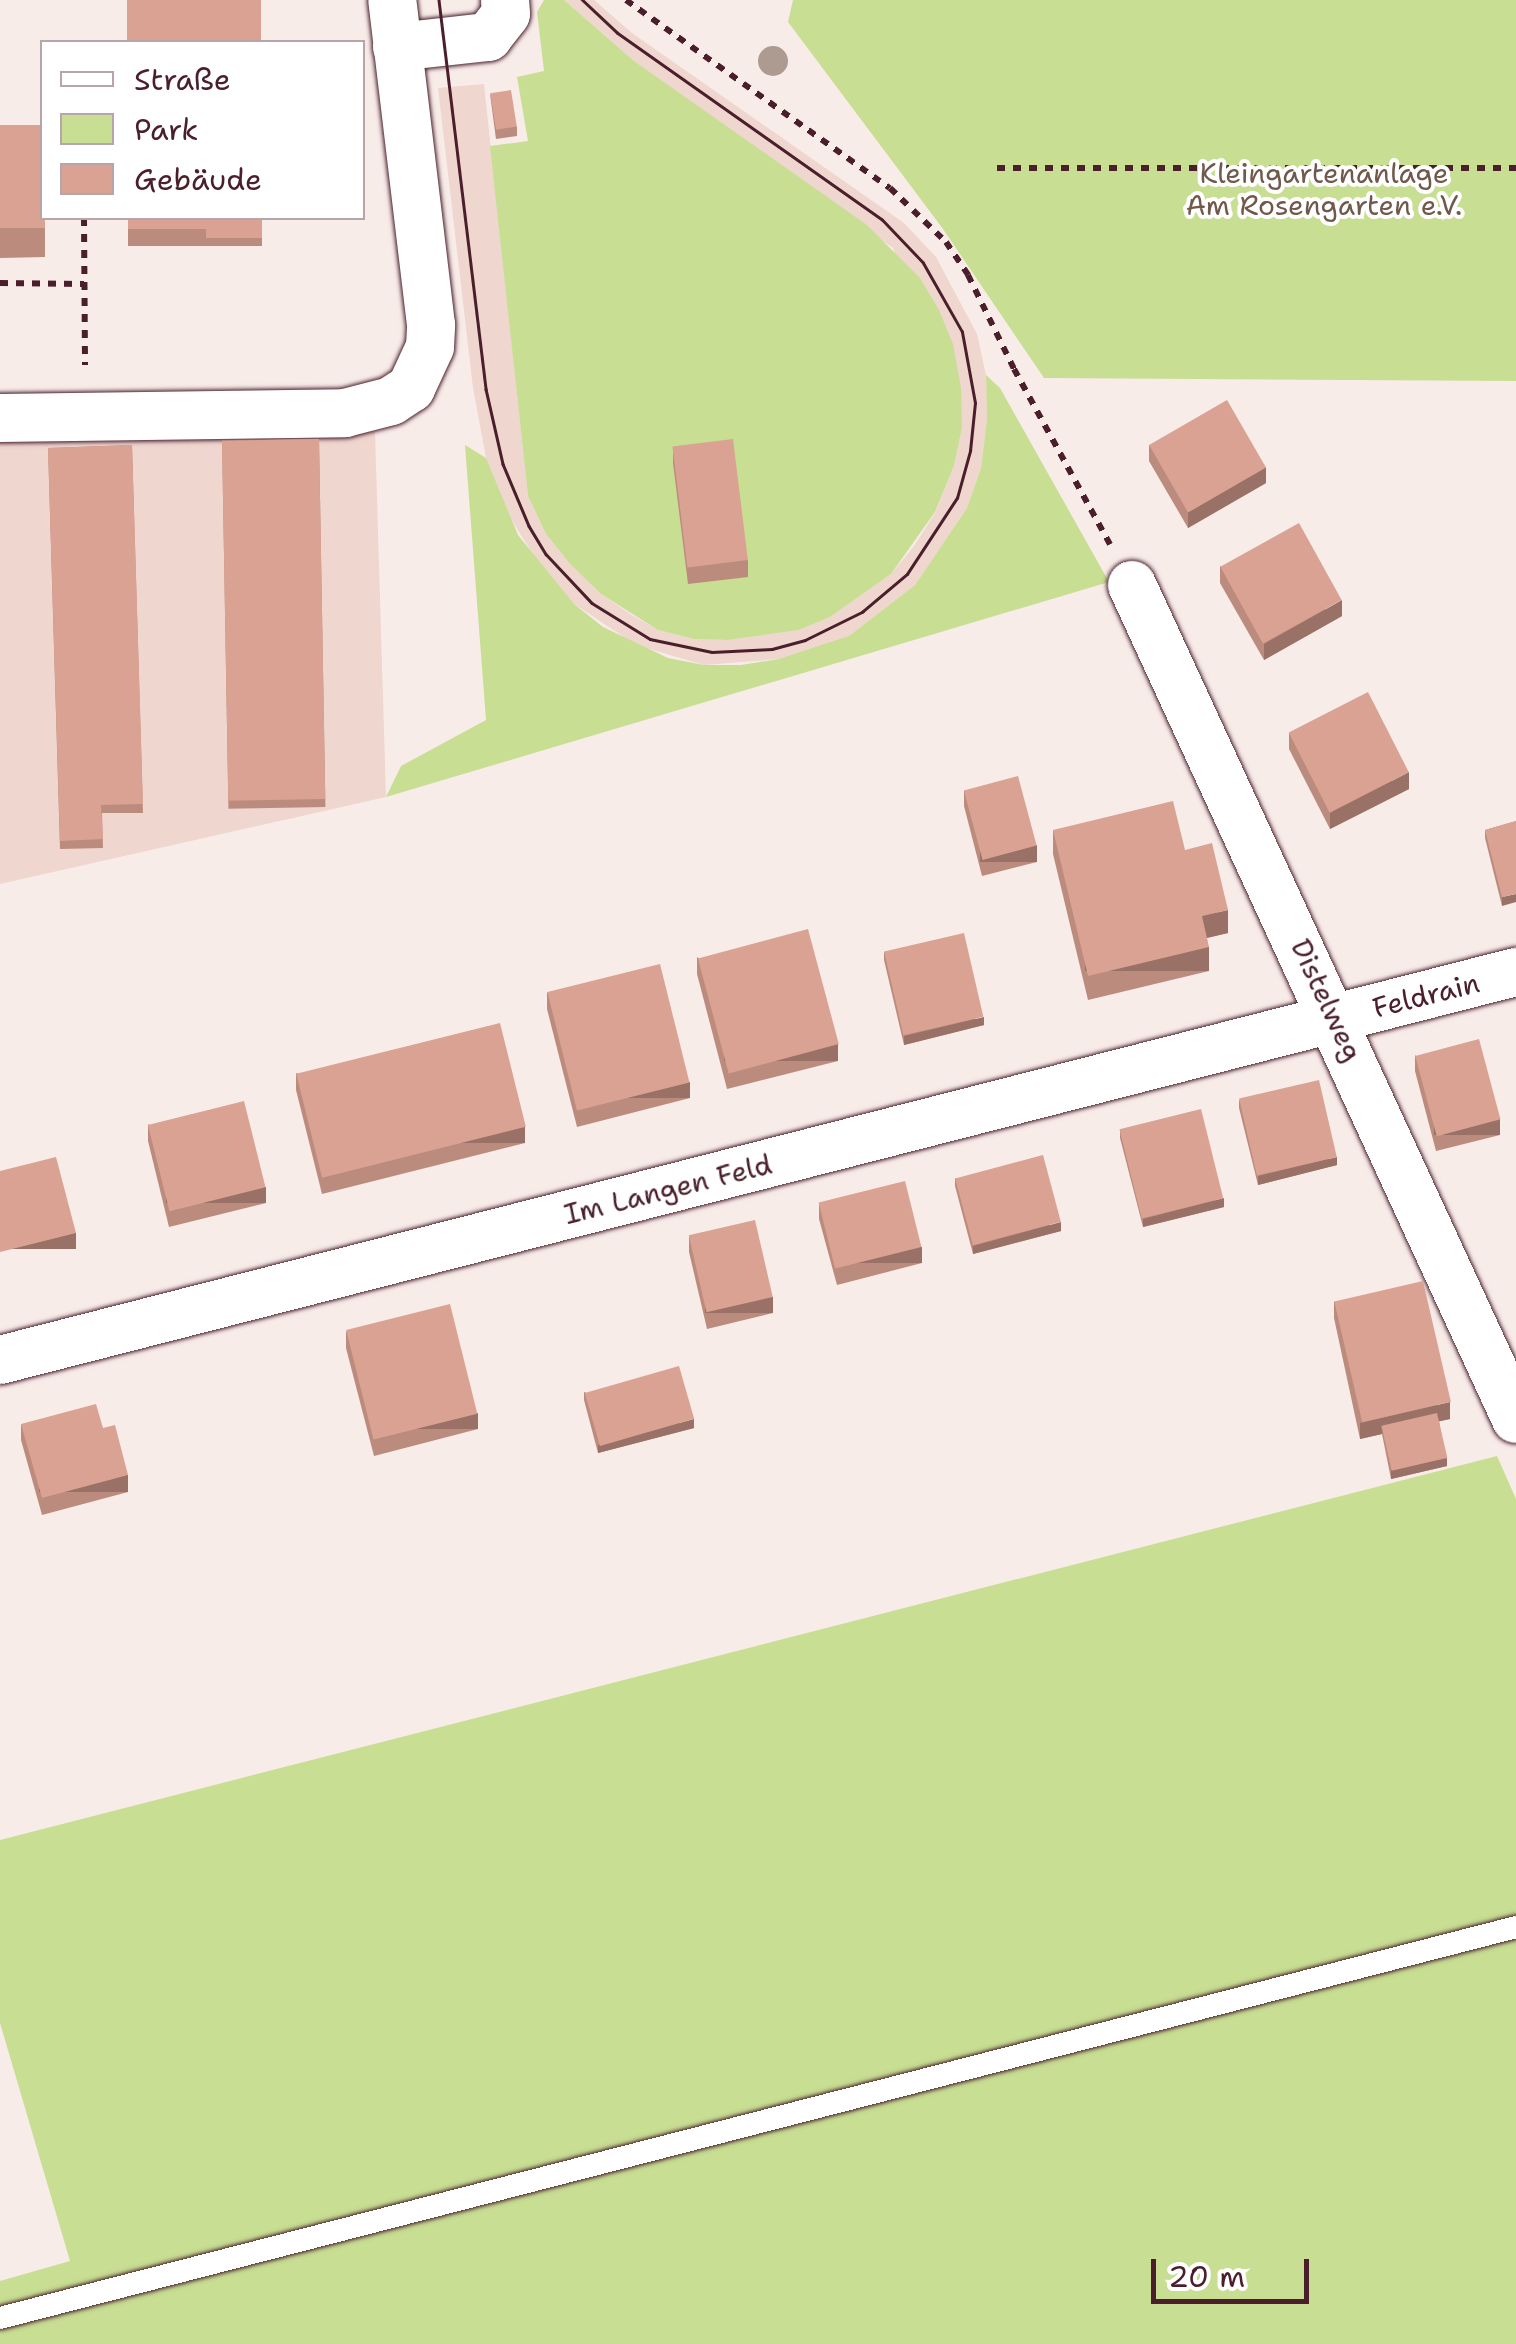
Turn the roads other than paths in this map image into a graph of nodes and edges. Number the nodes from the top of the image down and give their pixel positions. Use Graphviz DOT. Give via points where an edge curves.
graph roads {
  1 [pos="392,0"];
  2 [pos="504,0"];
  3 [pos="397,47"];
  4 [pos="0,418"];
  5 [pos="1132,585"];
  6 [pos="1516,972"];
  7 [pos="1335,1018"];
  8 [pos="0,1360"];
  9 [pos="1516,1419"];
  10 [pos="1516,1926"];
  11 [pos="0,2318"];
  1 -- 3 [label="street"];
  2 -- 3 [label="street" via="506,14 488,37"];
  3 -- 4 [label="street" via="431,325 430,347 411,388 391,401 345,413"];
  5 -- 7 [label="street, Distelweg"];
  6 -- 7 [label="street, Feldrain"];
  7 -- 8 [label="street, Im Langen Feld"];
  7 -- 9 [label="street, Distelweg"];
  10 -- 11 [label="lane"];
}
